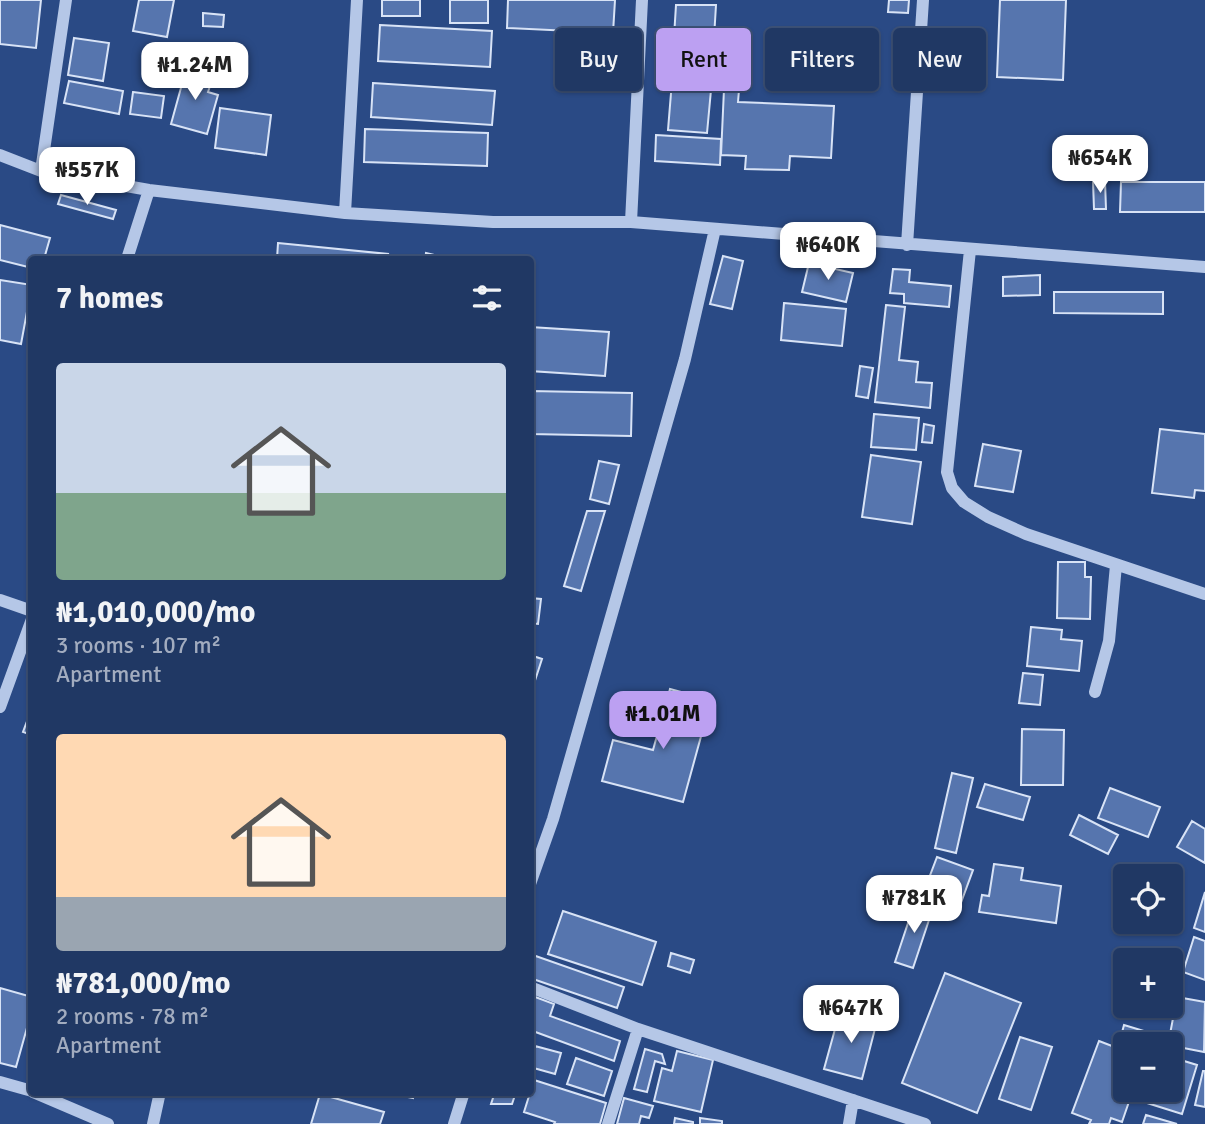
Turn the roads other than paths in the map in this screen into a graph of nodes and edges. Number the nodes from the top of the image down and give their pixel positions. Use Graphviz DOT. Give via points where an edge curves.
graph roads {
  1 [pos="66,0"];
  2 [pos="358,0"];
  3 [pos="642,0"];
  4 [pos="923,0"];
  5 [pos="0,155"];
  6 [pos="41,171"];
  7 [pos="149,190"];
  8 [pos="345,213"];
  9 [pos="631,222"];
  10 [pos="715,229"];
  11 [pos="907,245"];
  12 [pos="970,250"];
  13 [pos="128,256"];
  14 [pos="1205,267"];
  15 [pos="1116,565"];
  16 [pos="1205,594"];
  17 [pos="0,600"];
  18 [pos="28,610"];
  19 [pos="28,630"];
  20 [pos="1095,692"];
  21 [pos="0,708"];
  22 [pos="534,871"];
  23 [pos="534,989"];
  24 [pos="638,1029"];
  25 [pos="0,1082"];
  26 [pos="28,1091"];
  27 [pos="42,1096"];
  28 [pos="159,1096"];
  29 [pos="463,1096"];
  30 [pos="853,1100"];
  31 [pos="108,1124"];
  32 [pos="153,1124"];
  33 [pos="454,1124"];
  34 [pos="608,1124"];
  35 [pos="849,1124"];
  36 [pos="925,1124"];
  1 -- 6 [label="street"];
  2 -- 8 [label="street"];
  3 -- 9 [label="street"];
  4 -- 11 [label="street"];
  5 -- 6 [label="street"];
  6 -- 7 [label="street"];
  7 -- 8 [label="street"];
  7 -- 13 [label="street"];
  8 -- 9 [label="street" via="493,222"];
  9 -- 10 [label="street"];
  10 -- 11 [label="street"];
  10 -- 22 [label="street" via="685,359"];
  11 -- 12 [label="street"];
  12 -- 14 [label="street"];
  12 -- 15 [label="street" via="947,472 952,488 988,517"];
  15 -- 16 [label="street"];
  15 -- 20 [label="street" via="1109,640"];
  17 -- 18 [label="street"];
  19 -- 21 [label="street"];
  23 -- 24 [label="street"];
  24 -- 30 [label="street"];
  24 -- 34 [label="street"];
  25 -- 26 [label="street"];
  27 -- 31 [label="street"];
  28 -- 32 [label="street"];
  29 -- 33 [label="street"];
  30 -- 35 [label="street"];
  30 -- 36 [label="street"];
}
